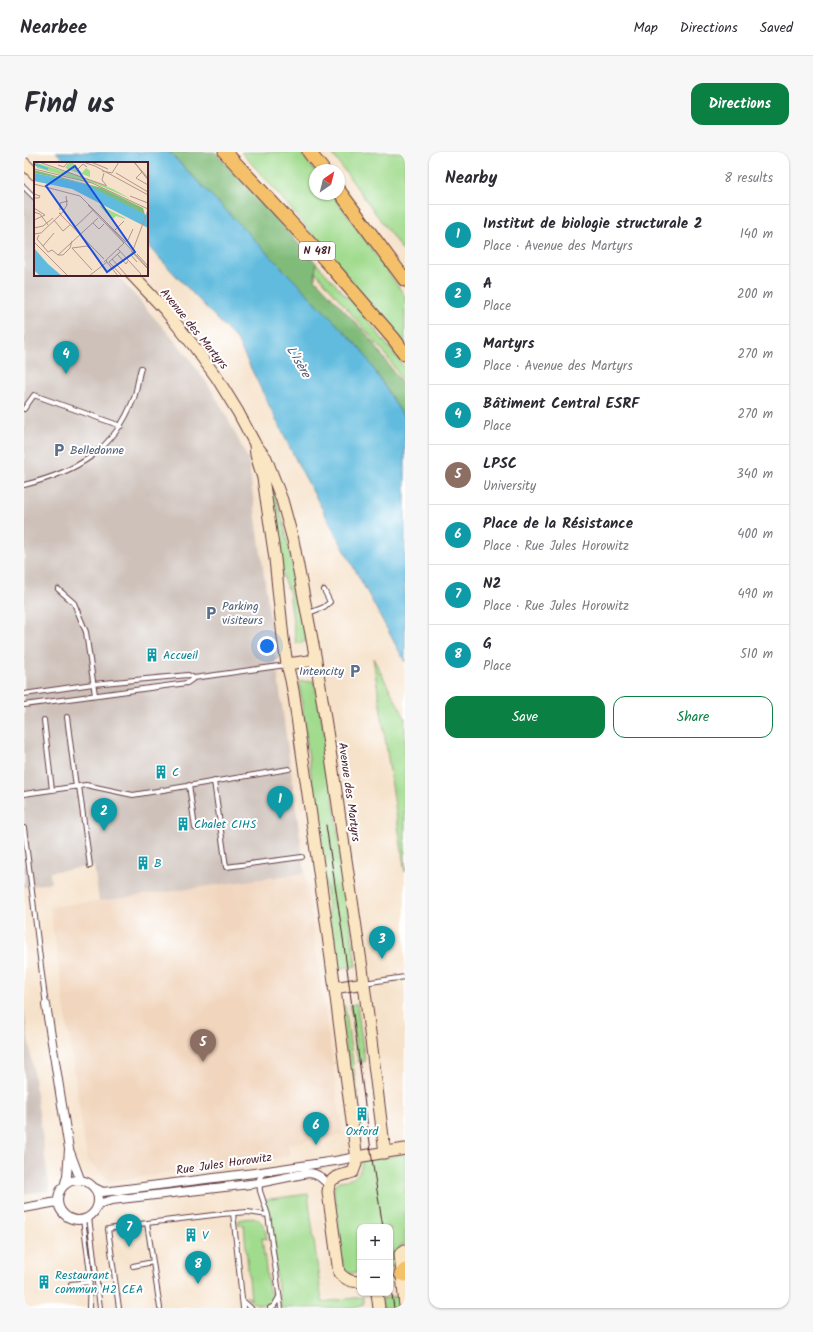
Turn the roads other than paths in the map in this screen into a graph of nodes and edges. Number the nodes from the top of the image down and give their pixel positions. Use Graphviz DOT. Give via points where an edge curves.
graph roads {
  1 [pos="225,152"];
  2 [pos="309,152"];
  3 [pos="24,163"];
  4 [pos="318,164"];
  5 [pos="34,173"];
  6 [pos="24,187"];
  7 [pos="34,197"];
  8 [pos="345,199"];
  9 [pos="133,276"];
  10 [pos="405,280"];
  11 [pos="405,354"];
  12 [pos="141,368"];
  13 [pos="24,409"];
  14 [pos="120,426"];
  15 [pos="255,444"];
  16 [pos="24,485"];
  17 [pos="58,589"];
  18 [pos="324,590"];
  19 [pos="306,614"];
  20 [pos="316,660"];
  21 [pos="287,664"];
  22 [pos="194,678"];
  23 [pos="93,684"];
  24 [pos="24,694"];
  25 [pos="95,695"];
  26 [pos="24,705"];
  27 [pos="67,717"];
  28 [pos="44,720"];
  29 [pos="289,769"];
  30 [pos="214,781"];
  31 [pos="189,785"];
  32 [pos="78,786"];
  33 [pos="52,790"];
  34 [pos="24,794"];
  35 [pos="24,828"];
  36 [pos="195,828"];
  37 [pos="302,857"];
  38 [pos="90,866"];
  39 [pos="405,977"];
  40 [pos="364,983"];
  41 [pos="334,988"];
  42 [pos="46,1005"];
  43 [pos="405,1149"];
  44 [pos="69,1150"];
  45 [pos="386,1152"];
  46 [pos="357,1157"];
  47 [pos="269,1170"];
  48 [pos="80,1179"];
  49 [pos="65,1183"];
  50 [pos="259,1183"];
  51 [pos="329,1185"];
  52 [pos="95,1188"];
  53 [pos="57,1202"];
  54 [pos="98,1204"];
  55 [pos="24,1208"];
  56 [pos="233,1213"];
  57 [pos="268,1215"];
  58 [pos="86,1218"];
  59 [pos="147,1223"];
  60 [pos="405,1250"];
  61 [pos="153,1262"];
  62 [pos="133,1266"];
  63 [pos="400,1274"];
  64 [pos="90,1282"];
  65 [pos="357,1282"];
  66 [pos="70,1284"];
  67 [pos="377,1296"];
  68 [pos="279,1297"];
  69 [pos="242,1300"];
  70 [pos="405,1306"];
  71 [pos="89,1308"];
  72 [pos="100,1308"];
  73 [pos="119,1308"];
  74 [pos="160,1308"];
  75 [pos="243,1308"];
  76 [pos="251,1308"];
  77 [pos="270,1308"];
  78 [pos="281,1308"];
  79 [pos="379,1308"];
  1 -- 11 [label="highway, N 481" via="331,266"];
  2 -- 4 [label="highway"];
  3 -- 5 [label="main road"];
  6 -- 7 [label="lane"];
  8 -- 10 [label="highway"];
  9 -- 15 [label="main road, Avenue des Martyrs" via="165,310 217,378"];
  12 -- 14 [label="lane" via="134,398"];
  13 -- 14 [label="lane" via="34,395"];
  14 -- 16 [label="lane" via="107,443 75,467"];
  15 -- 19 [label="main road, Avenue des Martyrs" via="266,458 282,500 293,540"];
  15 -- 21 [label="main road, Avenue des Martyrs" via="263,478 275,559"];
  17 -- 23 [label="lane" via="74,603 86,632"];
  18 -- 19 [label="lane" via="330,602"];
  19 -- 20 [label="main road, Avenue des Martyrs"];
  20 -- 21 [label="main road"];
  20 -- 40 [label="main road, Avenue des Martyrs"];
  21 -- 22 [label="lane"];
  21 -- 41 [label="main road, Avenue des Martyrs" via="294,696"];
  22 -- 23 [label="lane" via="188,675"];
  22 -- 25 [label="lane" via="187,683"];
  23 -- 24 [label="lane"];
  23 -- 25 [label="lane"];
  25 -- 26 [label="lane"];
  27 -- 32 [label="lane"];
  28 -- 33 [label="lane"];
  29 -- 30 [label="lane"];
  30 -- 31 [label="lane"];
  30 -- 37 [label="lane" via="226,868"];
  31 -- 32 [label="lane" via="133,795 86,785"];
  31 -- 36 [label="lane"];
  32 -- 33 [label="lane"];
  32 -- 38 [label="lane"];
  33 -- 34 [label="lane"];
  35 -- 42 [label="lane"];
  39 -- 40 [label="lane"];
  40 -- 41 [label="main road"];
  40 -- 45 [label="main road, Avenue des Martyrs"];
  41 -- 46 [label="main road, Avenue des Martyrs"];
  42 -- 44 [label="street"];
  43 -- 45 [label="main road"];
  44 -- 48 [label="street"];
  44 -- 49 [label="street"];
  45 -- 46 [label="main road"];
  46 -- 47 [label="street, Rue Jules Horowitz"];
  46 -- 51 [label="main road" via="353,1172 336,1177"];
  47 -- 50 [label="lane" via="262,1173 258,1179"];
  47 -- 52 [label="street, Rue Jules Horowitz" via="103,1192"];
  48 -- 49 [label="street"];
  48 -- 52 [label="street"];
  49 -- 53 [label="street"];
  50 -- 51 [label="street, Rue Jules Horowitz" via="313,1173"];
  50 -- 54 [label="street, Rue Jules Horowitz" via="112,1200"];
  50 -- 57 [label="lane"];
  51 -- 65 [label="main road" via="339,1273 345,1279"];
  52 -- 54 [label="street"];
  53 -- 55 [label="street"];
  53 -- 58 [label="street" via="62,1213 68,1218"];
  54 -- 58 [label="street"];
  56 -- 57 [label="lane"];
  56 -- 59 [label="lane"];
  56 -- 69 [label="lane"];
  57 -- 68 [label="lane"];
  58 -- 64 [label="lane"];
  58 -- 72 [label="lane"];
  59 -- 61 [label="lane"];
  59 -- 73 [label="lane" via="108,1229"];
  60 -- 63 [label="main road" via="400,1254"];
  61 -- 62 [label="lane"];
  61 -- 74 [label="lane"];
  63 -- 70 [label="main road"];
  64 -- 66 [label="lane"];
  64 -- 71 [label="lane"];
  67 -- 79 [label="main road"];
  68 -- 77 [label="lane"];
  68 -- 78 [label="lane"];
  69 -- 75 [label="lane"];
  69 -- 76 [label="lane"];
}
